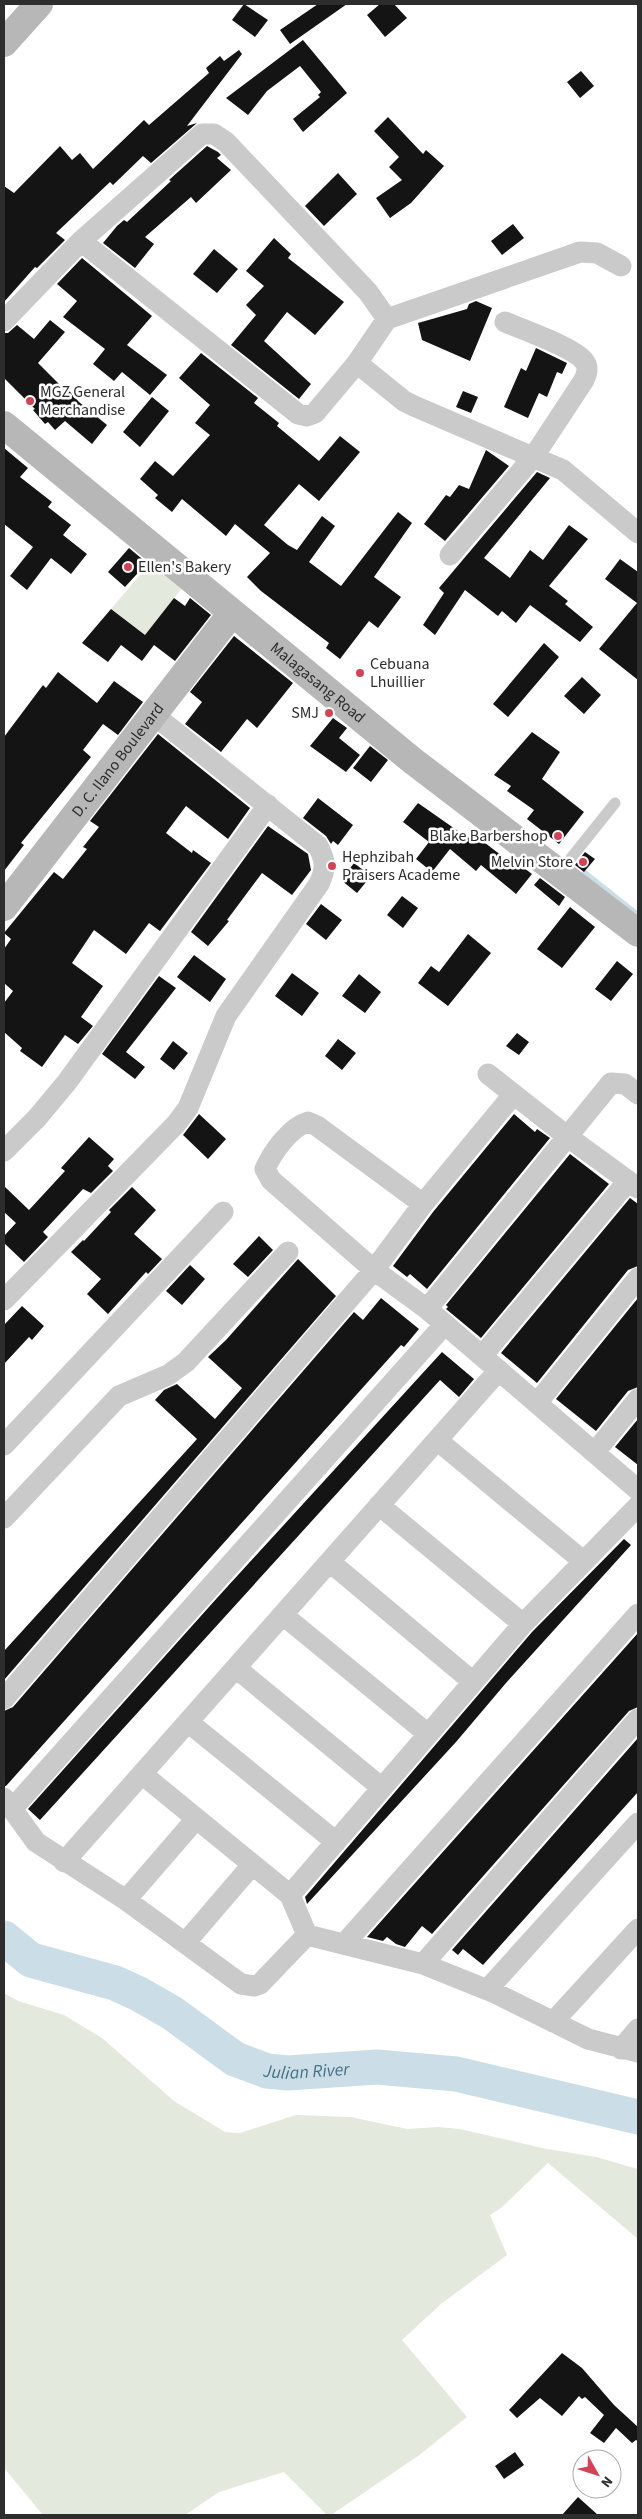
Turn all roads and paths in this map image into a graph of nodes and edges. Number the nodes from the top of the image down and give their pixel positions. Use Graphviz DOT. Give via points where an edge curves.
graph roads {
  1 [pos="39,4"];
  2 [pos="4,43"];
  3 [pos="81,241"];
  4 [pos="621,266"];
  5 [pos="387,319"];
  6 [pos="4,321"];
  7 [pos="505,322"];
  8 [pos="357,363"];
  9 [pos="4,424"];
  10 [pos="534,456"];
  11 [pos="638,533"];
  12 [pos="450,555"];
  13 [pos="232,613"];
  14 [pos="154,715"];
  15 [pos="615,803"];
  16 [pos="268,805"];
  17 [pos="559,872"];
  18 [pos="6,901"];
  19 [pos="638,933"];
  20 [pos="488,1074"];
  21 [pos="638,1094"];
  22 [pos="513,1095"];
  23 [pos="568,1138"];
  24 [pos="4,1151"];
  25 [pos="633,1184"];
  26 [pos="422,1204"];
  27 [pos="223,1212"];
  28 [pos="288,1252"];
  29 [pos="374,1270"];
  30 [pos="638,1278"];
  31 [pos="4,1300"];
  32 [pos="427,1309"];
  33 [pos="445,1324"];
  34 [pos="482,1356"];
  35 [pos="499,1370"];
  36 [pos="638,1399"];
  37 [pos="536,1403"];
  38 [pos="437,1440"];
  39 [pos="4,1445"];
  40 [pos="595,1452"];
  41 [pos="638,1490"];
  42 [pos="379,1505"];
  43 [pos="638,1506"];
  44 [pos="4,1518"];
  45 [pos="583,1561"];
  46 [pos="330,1562"];
  47 [pos="638,1614"];
  48 [pos="283,1615"];
  49 [pos="523,1624"];
  50 [pos="236,1668"];
  51 [pos="473,1682"];
  52 [pos="4,1699"];
  53 [pos="638,1719"];
  54 [pos="188,1722"];
  55 [pos="428,1734"];
  56 [pos="142,1774"];
  57 [pos="382,1788"];
  58 [pos="8,1803"];
  59 [pos="196,1819"];
  60 [pos="638,1823"];
  61 [pos="336,1842"];
  62 [pos="64,1862"];
  63 [pos="252,1865"];
  64 [pos="290,1895"];
  65 [pos="126,1900"];
  66 [pos="638,1929"];
  67 [pos="307,1934"];
  68 [pos="186,1942"];
  69 [pos="344,1944"];
  70 [pos="423,1964"];
  71 [pos="487,1990"];
  72 [pos="553,2022"];
  73 [pos="638,2029"];
  74 [pos="629,2051"];
  1 -- 2 [label="main road"];
  3 -- 5 [label="street" via="202,134 214,134 226,142 368,292"];
  3 -- 6 [label="street"];
  3 -- 8 [label="street" via="298,414 307,416 315,413"];
  4 -- 5 [label="street" via="597,252 580,252"];
  5 -- 8 [label="street"];
  7 -- 10 [label="street" via="574,353 585,361 588,370"];
  8 -- 10 [label="street" via="404,401"];
  9 -- 13 [label="main road, Malagasang Road"];
  10 -- 11 [label="street" via="574,477"];
  10 -- 12 [label="street"];
  13 -- 14 [label="main road, D. C. Ilano Boulevard"];
  13 -- 17 [label="main road, Malagasang Road" via="413,761"];
  14 -- 16 [label="street"];
  14 -- 18 [label="main road, D. C. Ilano Boulevard"];
  15 -- 17 [label="lane"];
  16 -- 24 [label="street" via="67,1082"];
  16 -- 31 [label="street" via="318,846 325,860 319,884 226,1016 188,1108 176,1124"];
  17 -- 19 [label="main road, Malagasang Road"];
  20 -- 22 [label="street"];
  21 -- 23 [label="street" via="626,1084 611,1083"];
  22 -- 23 [label="street"];
  22 -- 26 [label="street"];
  23 -- 25 [label="street"];
  23 -- 32 [label="street"];
  25 -- 34 [label="street"];
  26 -- 29 [label="street"];
  26 -- 29 [label="street" via="308,1122 294,1129 268,1160 265,1169 271,1180"];
  27 -- 39 [label="street"];
  28 -- 44 [label="street" via="186,1362 168,1375 120,1396"];
  29 -- 32 [label="street"];
  29 -- 52 [label="street"];
  30 -- 37 [label="street"];
  32 -- 33 [label="street"];
  33 -- 34 [label="street"];
  33 -- 58 [label="street"];
  34 -- 35 [label="street"];
  35 -- 37 [label="street"];
  35 -- 38 [label="street"];
  36 -- 40 [label="street"];
  37 -- 40 [label="street"];
  38 -- 42 [label="street"];
  38 -- 45 [label="street"];
  40 -- 41 [label="street"];
  42 -- 46 [label="street"];
  42 -- 49 [label="street"];
  43 -- 45 [label="street"];
  45 -- 49 [label="street"];
  46 -- 48 [label="street"];
  46 -- 51 [label="street"];
  47 -- 69 [label="street"];
  48 -- 50 [label="street"];
  48 -- 55 [label="street"];
  49 -- 51 [label="street"];
  50 -- 54 [label="street"];
  50 -- 57 [label="street"];
  51 -- 55 [label="street"];
  53 -- 70 [label="street"];
  54 -- 56 [label="street"];
  54 -- 61 [label="street"];
  55 -- 57 [label="street"];
  56 -- 59 [label="street"];
  56 -- 62 [label="street"];
  57 -- 61 [label="street"];
  58 -- 62 [label="street" via="36,1842"];
  59 -- 63 [label="street"];
  59 -- 65 [label="street"];
  60 -- 71 [label="street"];
  61 -- 64 [label="street"];
  62 -- 65 [label="street"];
  63 -- 64 [label="street"];
  63 -- 68 [label="street"];
  64 -- 67 [label="street"];
  65 -- 68 [label="street"];
  66 -- 72 [label="street"];
  67 -- 68 [label="street" via="260,1984 254,1986 231,1979"];
  67 -- 69 [label="street"];
  69 -- 70 [label="street"];
  70 -- 71 [label="street"];
  71 -- 72 [label="street"];
  72 -- 74 [label="street" via="588,2039"];
  73 -- 74 [label="street"];
}
